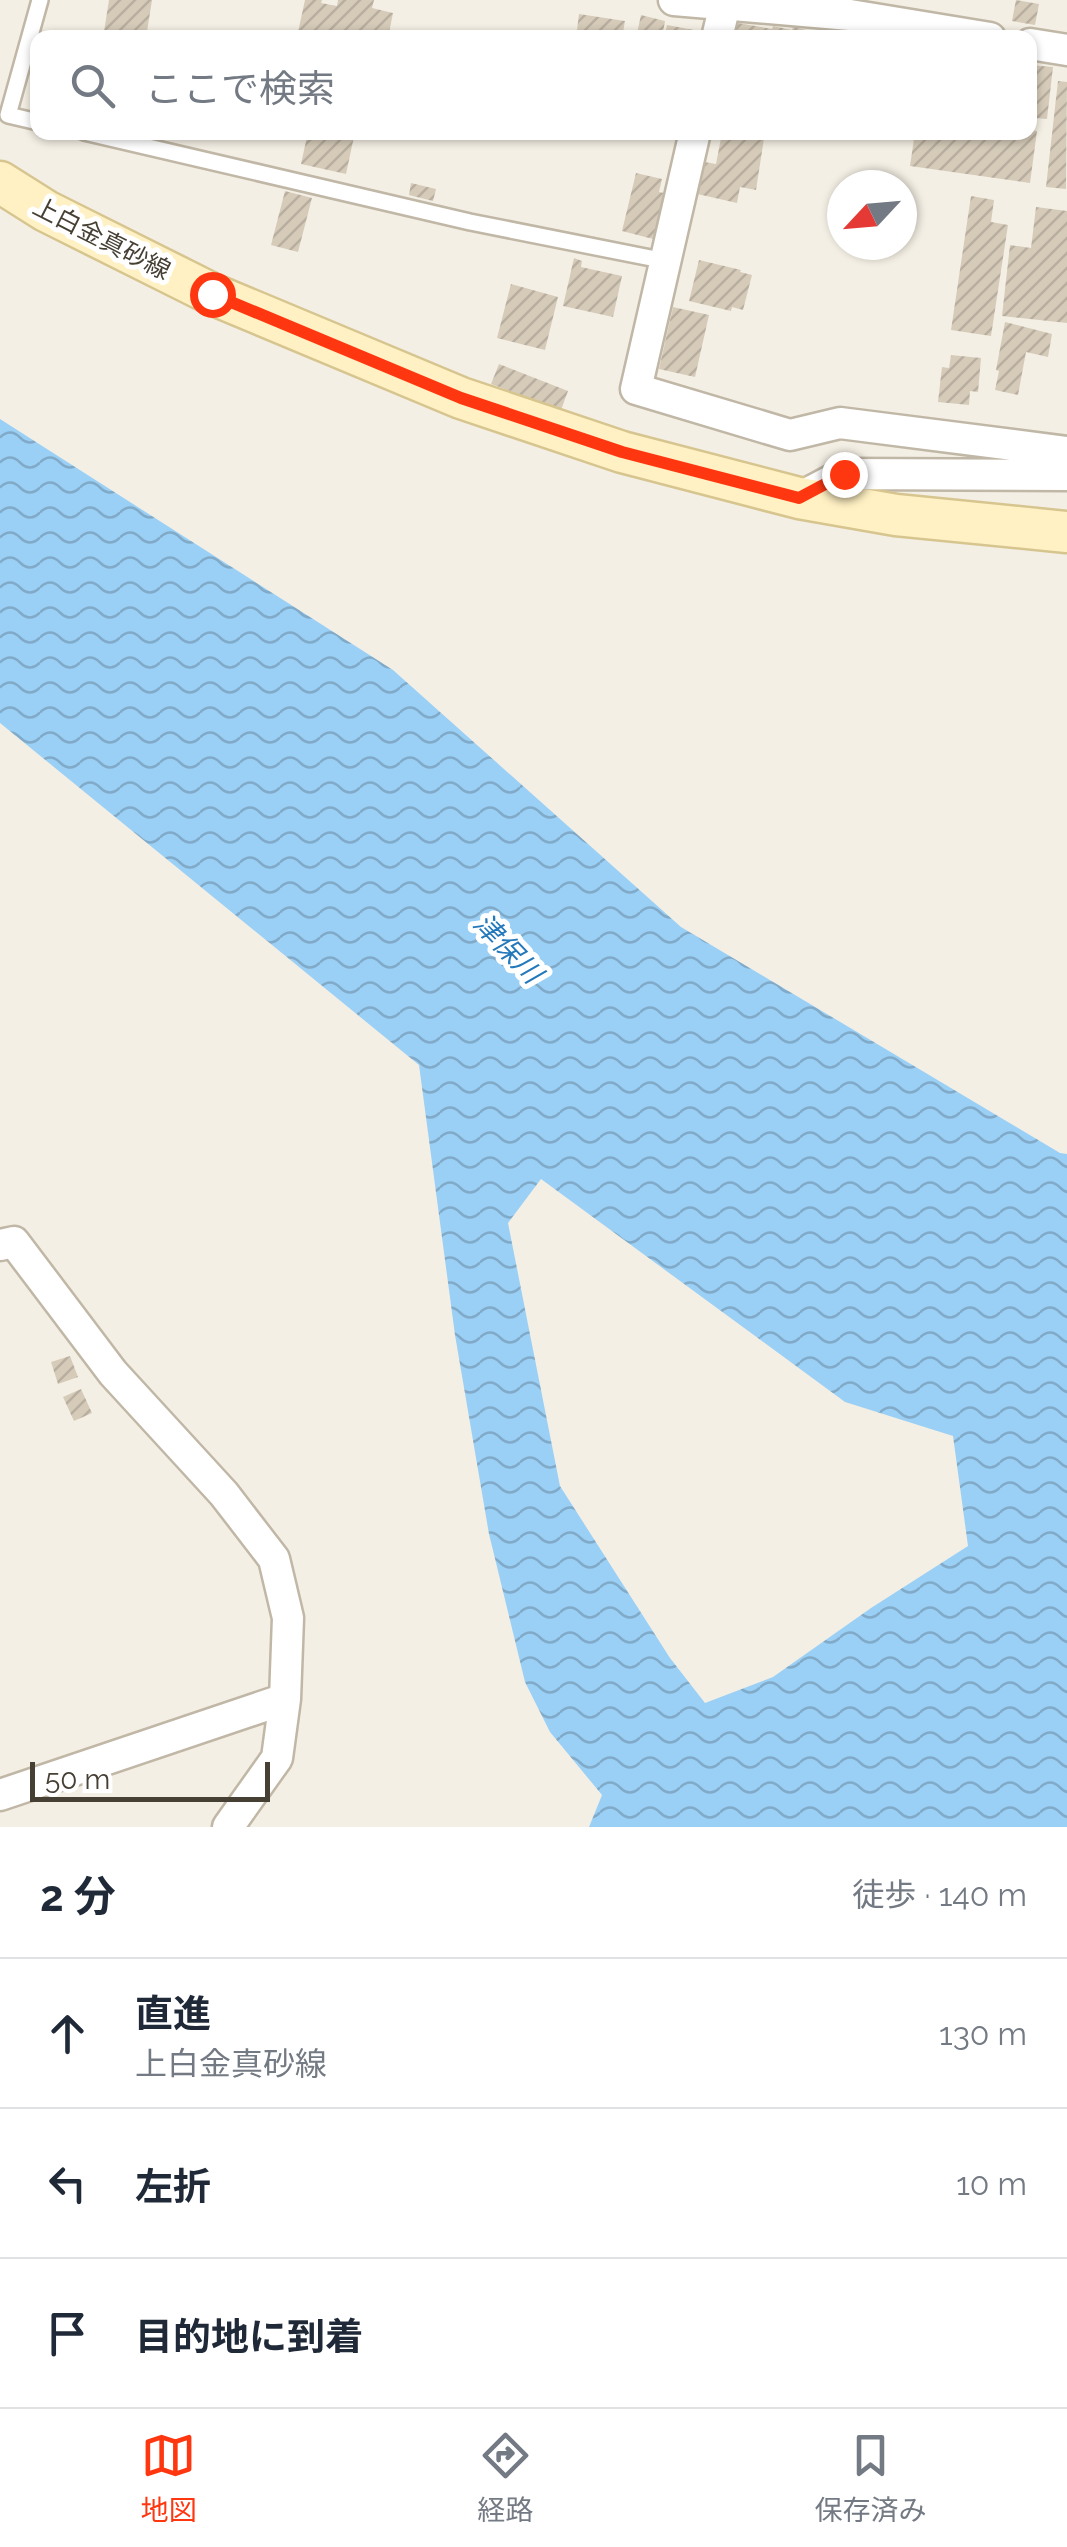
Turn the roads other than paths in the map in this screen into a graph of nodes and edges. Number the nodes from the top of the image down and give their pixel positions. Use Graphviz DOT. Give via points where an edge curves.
graph roads {
  1 [pos="40,0"];
  2 [pos="674,0"];
  3 [pos="725,4"];
  4 [pos="32,30"];
  5 [pos="719,30"];
  6 [pos="941,30"];
  7 [pos="30,36"];
  8 [pos="1037,45"];
  9 [pos="1067,50"];
  10 [pos="30,120"];
  11 [pos="118,140"];
  12 [pos="693,140"];
  13 [pos="0,182"];
  14 [pos="666,261"];
  15 [pos="1067,452"];
  16 [pos="1067,476"];
  17 [pos="799,498"];
  18 [pos="1067,532"];
  19 [pos="0,1246"];
  20 [pos="284,1699"];
  21 [pos="0,1794"];
  22 [pos="228,1827"];
  1 -- 4 [label="lane"];
  2 -- 3 [label="street"];
  3 -- 5 [label="street"];
  3 -- 6 [label="street"];
  7 -- 10 [label="lane" via="8,115"];
  8 -- 9 [label="street"];
  11 -- 14 [label="lane"];
  12 -- 14 [label="street"];
  13 -- 17 [label="main road, 上白金真砂線" via="212,294 461,398 622,452"];
  14 -- 15 [label="street" via="636,389 790,436 840,423"];
  16 -- 17 [label="street" via="844,474"];
  17 -- 18 [label="main road, 上白金真砂線"];
  19 -- 20 [label="street" via="14,1242 113,1373 274,1559 288,1618"];
  20 -- 21 [label="street"];
  20 -- 22 [label="street" via="277,1758"];
}
